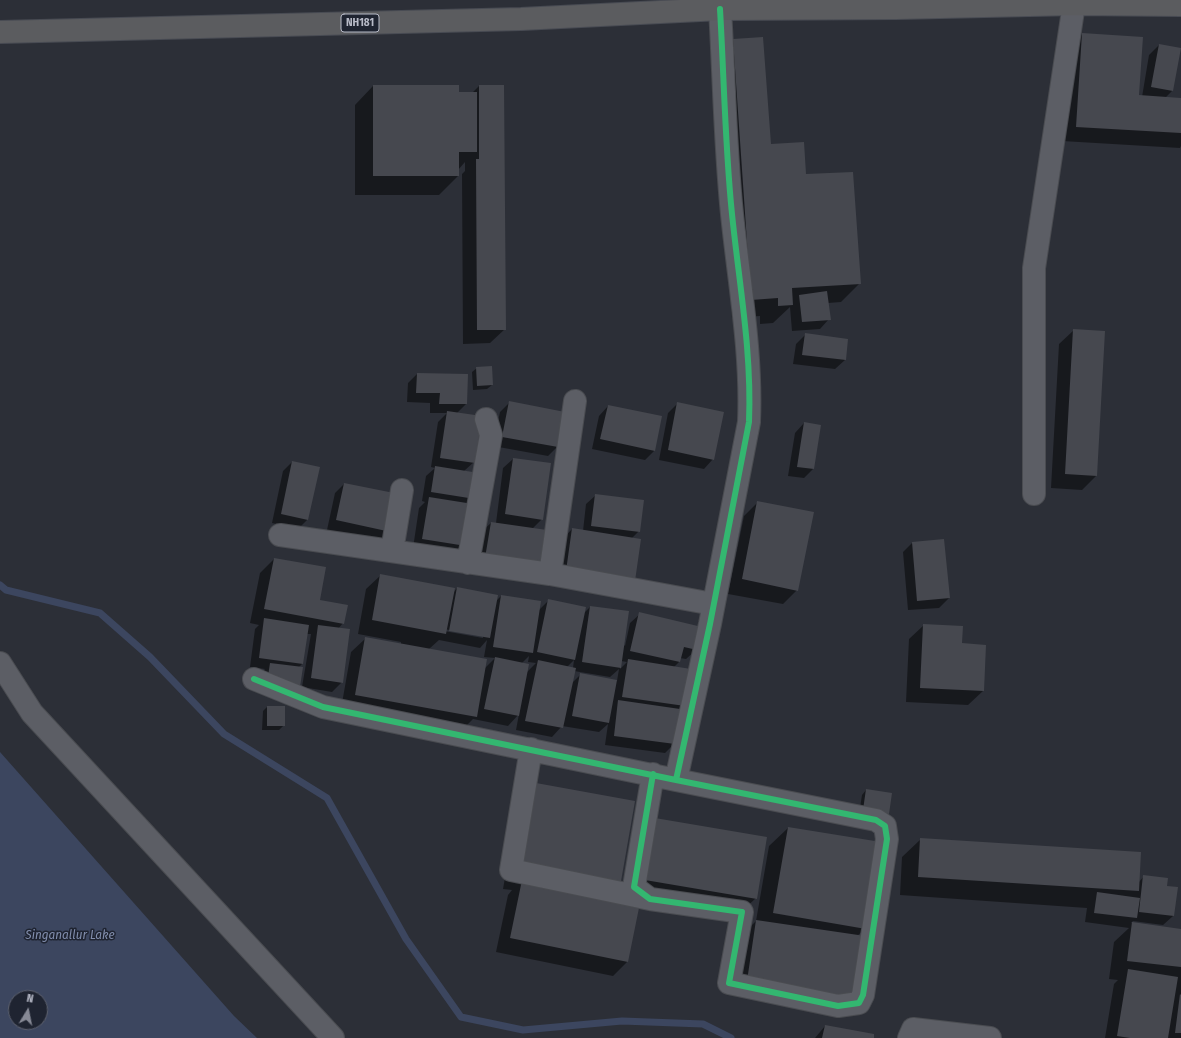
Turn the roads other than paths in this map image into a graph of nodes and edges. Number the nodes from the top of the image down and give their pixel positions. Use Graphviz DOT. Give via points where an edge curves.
graph roads {
  1 [pos="1074,4"];
  2 [pos="1181,5"];
  3 [pos="720,9"];
  4 [pos="0,32"];
  5 [pos="576,401"];
  6 [pos="486,419"];
  7 [pos="402,490"];
  8 [pos="1034,494"];
  9 [pos="280,535"];
  10 [pos="392,551"];
  11 [pos="468,562"];
  12 [pos="550,574"];
  13 [pos="714,604"];
  14 [pos="0,663"];
  15 [pos="254,679"];
  16 [pos="531,749"];
  17 [pos="654,774"];
  18 [pos="676,780"];
  19 [pos="650,899"];
  20 [pos="333,1038"];
  21 [pos="909,1038"];
  22 [pos="990,1038"];
  1 -- 2 [label="highway, NH181"];
  1 -- 3 [label="highway, NH181"];
  1 -- 8 [label="street" via="1034,268"];
  3 -- 4 [label="highway, NH181" via="521,19"];
  3 -- 13 [label="street" via="730,196 749,355 750,392 749,422"];
  5 -- 12 [label="street"];
  6 -- 11 [label="street" via="491,435"];
  7 -- 10 [label="street"];
  9 -- 10 [label="street"];
  10 -- 11 [label="street"];
  11 -- 12 [label="street"];
  12 -- 13 [label="street"];
  13 -- 18 [label="street"];
  14 -- 20 [label="street" via="32,713"];
  15 -- 16 [label="street" via="323,707"];
  16 -- 17 [label="street"];
  16 -- 19 [label="street" via="511,870"];
  17 -- 18 [label="street"];
  17 -- 19 [label="street" via="634,887"];
  18 -- 19 [label="street" via="876,820 885,826 887,839 863,995 859,1003 838,1006 729,983 742,912"];
  21 -- 22 [label="street" via="913,1029"];
}
